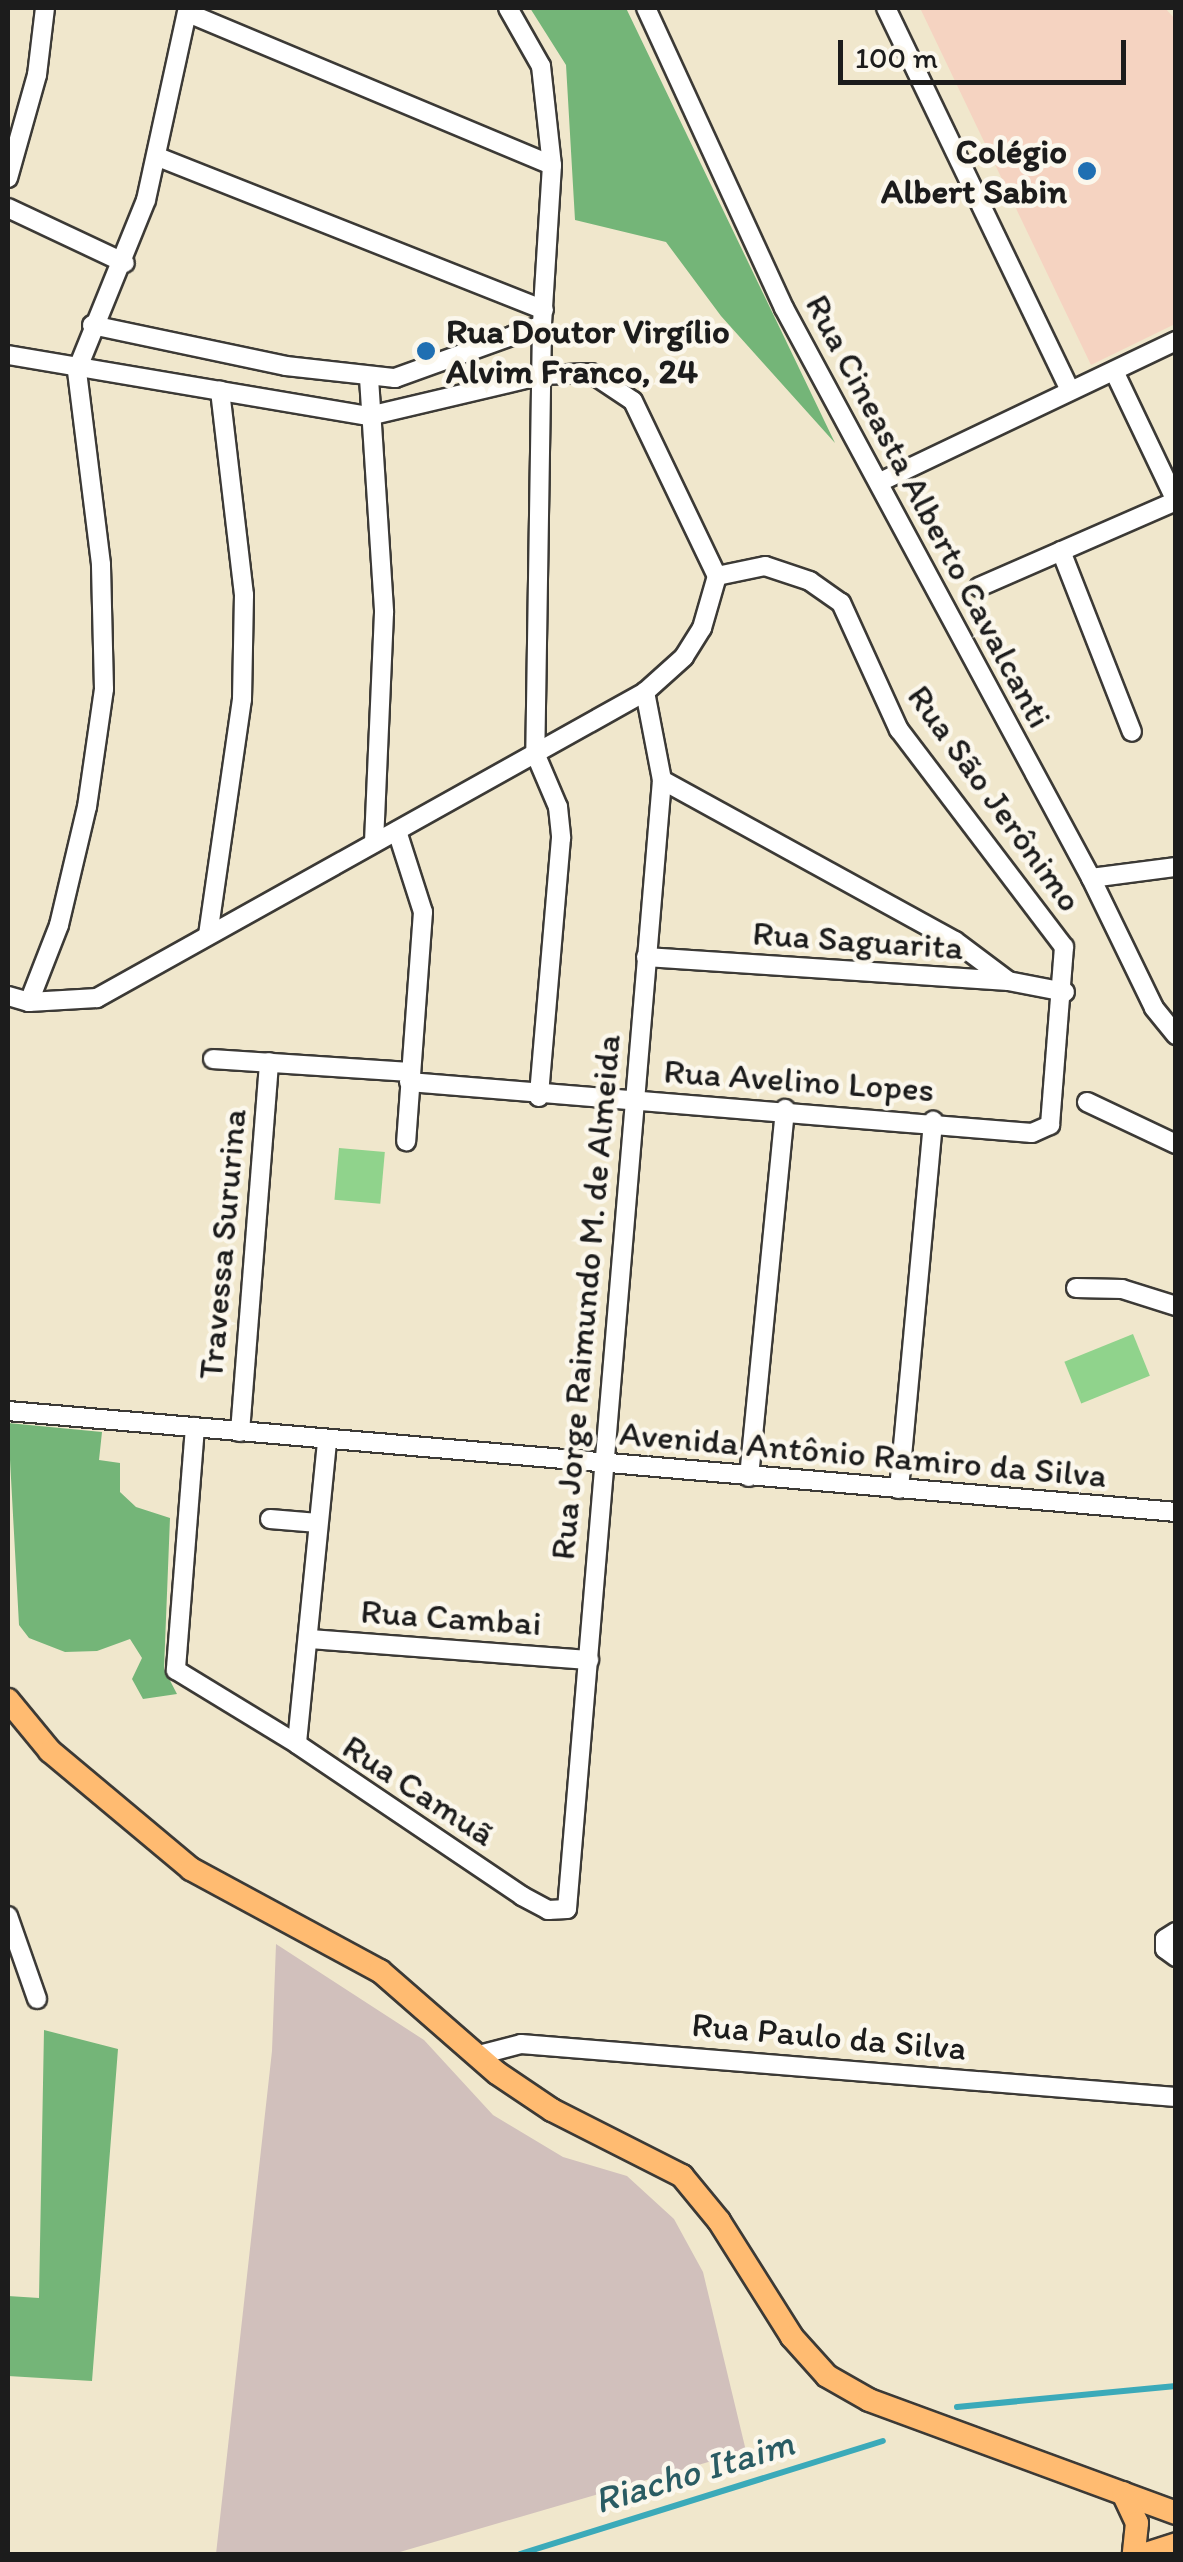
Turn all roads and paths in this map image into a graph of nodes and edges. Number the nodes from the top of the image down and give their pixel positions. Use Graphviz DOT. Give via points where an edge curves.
graph roads {
  1 [pos="45,8"];
  2 [pos="508,8"];
  3 [pos="646,8"];
  4 [pos="886,8"];
  5 [pos="188,10"];
  6 [pos="158,157"];
  7 [pos="552,165"];
  8 [pos="8,178"];
  9 [pos="8,208"];
  10 [pos="124,263"];
  11 [pos="543,318"];
  12 [pos="92,326"];
  13 [pos="1176,342"];
  14 [pos="8,355"];
  15 [pos="77,370"];
  16 [pos="1114,370"];
  17 [pos="543,375"];
  18 [pos="369,378"];
  19 [pos="220,390"];
  20 [pos="1070,390"];
  21 [pos="369,416"];
  22 [pos="880,482"];
  23 [pos="1176,501"];
  24 [pos="1061,551"];
  25 [pos="717,576"];
  26 [pos="979,587"];
  27 [pos="645,692"];
  28 [pos="1132,732"];
  29 [pos="535,753"];
  30 [pos="662,780"];
  31 [pos="397,831"];
  32 [pos="374,843"];
  33 [pos="1176,867"];
  34 [pos="1091,878"];
  35 [pos="208,935"];
  36 [pos="646,958"];
  37 [pos="1008,981"];
  38 [pos="1065,992"];
  39 [pos="8,996"];
  40 [pos="29,1002"];
  41 [pos="1176,1035"];
  42 [pos="212,1059"];
  43 [pos="269,1062"];
  44 [pos="409,1077"];
  45 [pos="539,1096"];
  46 [pos="636,1102"];
  47 [pos="1088,1102"];
  48 [pos="785,1109"];
  49 [pos="933,1121"];
  50 [pos="406,1141"];
  51 [pos="1176,1144"];
  52 [pos="1076,1288"];
  53 [pos="1176,1306"];
  54 [pos="8,1412"];
  55 [pos="195,1428"];
  56 [pos="240,1432"];
  57 [pos="327,1442"];
  58 [pos="602,1465"];
  59 [pos="749,1477"];
  60 [pos="899,1490"];
  61 [pos="1176,1512"];
  62 [pos="270,1518"];
  63 [pos="318,1522"];
  64 [pos="309,1639"];
  65 [pos="589,1660"];
  66 [pos="8,1700"];
  67 [pos="297,1744"];
  68 [pos="567,1908"];
  69 [pos="8,1916"];
  70 [pos="1176,1932"];
  71 [pos="1176,1957"];
  72 [pos="37,1998"];
  73 [pos="479,2055"];
  74 [pos="1176,2097"];
  75 [pos="1123,2493"];
  76 [pos="1176,2512"];
  77 [pos="1176,2544"];
  78 [pos="1134,2554"];
  79 [pos="1146,2554"];
  1 -- 8 [label="street" via="37,76"];
  2 -- 7 [label="street" via="541,66"];
  3 -- 22 [label="street, Rua Cineasta Alberto Cavalcanti" via="784,308"];
  4 -- 20 [label="street"];
  5 -- 6 [label="street"];
  5 -- 7 [label="street"];
  6 -- 10 [label="street"];
  6 -- 11 [label="street"];
  7 -- 11 [label="street"];
  9 -- 10 [label="street"];
  10 -- 12 [label="street"];
  11 -- 17 [label="street"];
  11 -- 18 [label="street" via="431,370"];
  12 -- 15 [label="street"];
  12 -- 18 [label="street"];
  13 -- 16 [label="street"];
  14 -- 15 [label="street"];
  15 -- 19 [label="street"];
  15 -- 40 [label="street" via="101,564 104,690 71,875"];
  16 -- 20 [label="street"];
  16 -- 23 [label="street"];
  17 -- 21 [label="street"];
  17 -- 25 [label="street" via="591,373 633,402"];
  17 -- 29 [label="street"];
  18 -- 21 [label="street"];
  19 -- 21 [label="street"];
  19 -- 35 [label="street" via="244,595 242,699"];
  20 -- 22 [label="street"];
  21 -- 32 [label="street" via="384,613"];
  22 -- 34 [label="street, Rua Cineasta Alberto Cavalcanti" via="938,604"];
  23 -- 24 [label="street"];
  24 -- 26 [label="street"];
  24 -- 28 [label="street"];
  25 -- 27 [label="street" via="702,628 684,656"];
  25 -- 38 [label="street, Rua São Jerônimo" via="766,566 810,581 841,602 899,730 1064,948"];
  27 -- 29 [label="street"];
  27 -- 30 [label="street, Rua Jorge Raimundo M. de Almeida"];
  29 -- 31 [label="street"];
  29 -- 45 [label="street" via="558,808 562,838"];
  30 -- 36 [label="street, Rua Jorge Raimundo M. de Almeida"];
  30 -- 37 [label="street" via="954,942"];
  31 -- 32 [label="street"];
  31 -- 44 [label="street" via="424,912"];
  32 -- 35 [label="street"];
  33 -- 34 [label="street"];
  34 -- 41 [label="street, Rua Cineasta Alberto Cavalcanti" via="1154,1008"];
  35 -- 40 [label="street" via="97,998"];
  36 -- 37 [label="street, Rua Saguarita"];
  36 -- 46 [label="street, Rua Jorge Raimundo M. de Almeida"];
  37 -- 38 [label="street, Rua Saguarita"];
  38 -- 49 [label="street, Rua Avelino Lopes" via="1050,1124 1032,1132"];
  39 -- 40 [label="street"];
  42 -- 43 [label="street, Rua Avelino Lopes"];
  43 -- 44 [label="street, Rua Avelino Lopes" via="337,1064"];
  43 -- 56 [label="street, Travessa Sururina"];
  44 -- 45 [label="street, Rua Avelino Lopes"];
  44 -- 50 [label="street"];
  45 -- 46 [label="street, Rua Avelino Lopes"];
  46 -- 48 [label="street, Rua Avelino Lopes"];
  46 -- 58 [label="street, Rua Jorge Raimundo M. de Almeida"];
  47 -- 51 [label="street"];
  48 -- 49 [label="street, Rua Avelino Lopes"];
  48 -- 59 [label="street"];
  49 -- 60 [label="street"];
  52 -- 53 [label="street" via="1122,1290"];
  54 -- 55 [label="street, Avenida Antônio Ramiro da Silva"];
  55 -- 56 [label="street, Avenida Antônio Ramiro da Silva"];
  55 -- 67 [label="street" via="176,1670"];
  56 -- 57 [label="street, Avenida Antônio Ramiro da Silva"];
  57 -- 58 [label="street, Avenida Antônio Ramiro da Silva"];
  57 -- 63 [label="street, Rua Camuã"];
  58 -- 59 [label="street, Avenida Antônio Ramiro da Silva"];
  58 -- 65 [label="street, Rua Jorge Raimundo M. de Almeida"];
  59 -- 60 [label="street, Avenida Antônio Ramiro da Silva"];
  60 -- 61 [label="street, Avenida Antônio Ramiro da Silva"];
  62 -- 63 [label="street"];
  63 -- 64 [label="street, Rua Camuã"];
  64 -- 65 [label="street, Rua Cambai"];
  64 -- 67 [label="street, Rua Camuã"];
  65 -- 68 [label="street, Rua Jorge Raimundo M. de Almeida"];
  66 -- 73 [label="main road" via="50,1752 191,1869 380,1972"];
  67 -- 68 [label="street, Rua Camuã" via="522,1896 548,1910"];
  69 -- 72 [label="street"];
  70 -- 71 [label="street" via="1164,1938 1165,1949"];
  73 -- 74 [label="street, Rua Paulo da Silva" via="522,2044"];
  73 -- 75 [label="main road" via="552,2110 682,2176 719,2221 792,2337 827,2376 869,2400"];
  75 -- 76 [label="main road"];
  75 -- 78 [label="main road" via="1137,2523"];
  77 -- 79 [label="main road"];
}
